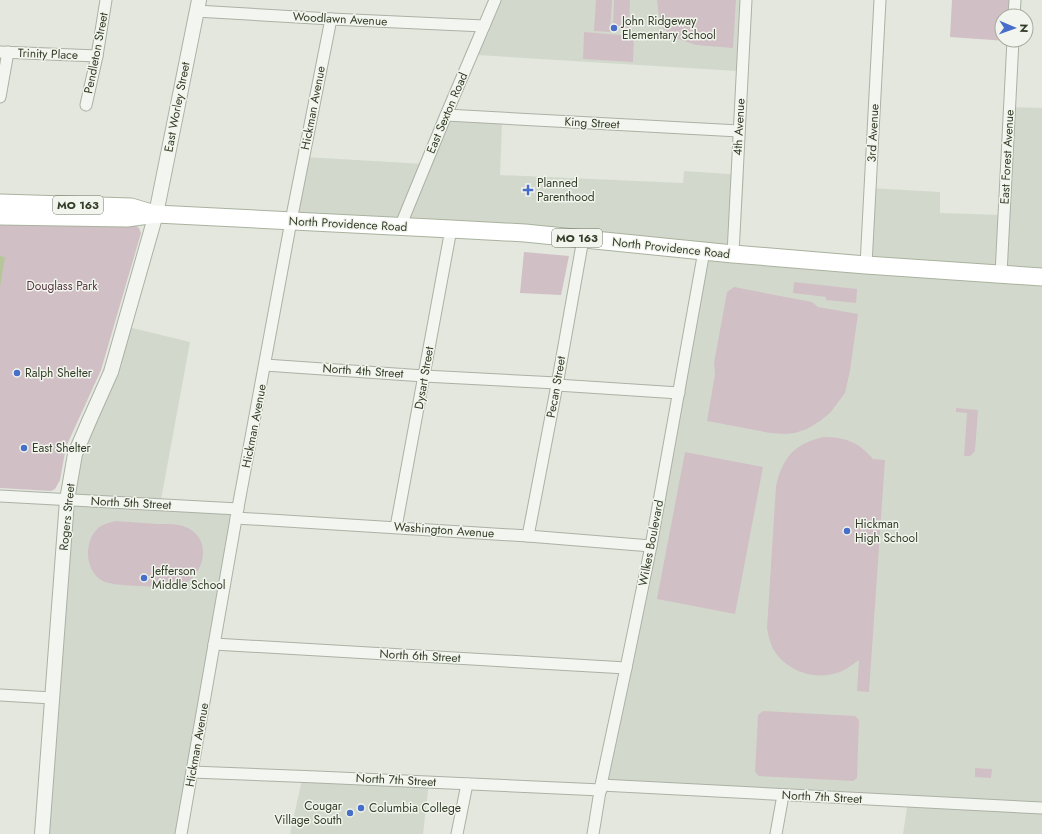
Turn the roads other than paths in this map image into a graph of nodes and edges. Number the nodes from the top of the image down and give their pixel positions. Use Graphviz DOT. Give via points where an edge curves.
graph roads {
  1 [pos="106,0"];
  2 [pos="495,0"];
  3 [pos="746,0"];
  4 [pos="880,0"];
  5 [pos="197,5"];
  6 [pos="331,19"];
  7 [pos="484,26"];
  8 [pos="1013,48"];
  9 [pos="4,52"];
  10 [pos="97,56"];
  11 [pos="0,97"];
  12 [pos="86,106"];
  13 [pos="446,115"];
  14 [pos="739,131"];
  15 [pos="0,203"];
  16 [pos="156,214"];
  17 [pos="0,216"];
  18 [pos="291,222"];
  19 [pos="400,227"];
  20 [pos="451,229"];
  21 [pos="583,239"];
  22 [pos="704,251"];
  23 [pos="733,254"];
  24 [pos="866,265"];
  25 [pos="1001,274"];
  26 [pos="1042,277"];
  27 [pos="265,365"];
  28 [pos="424,376"];
  29 [pos="557,384"];
  30 [pos="679,393"];
  31 [pos="0,496"];
  32 [pos="67,500"];
  33 [pos="237,514"];
  34 [pos="396,527"];
  35 [pos="528,536"];
  36 [pos="651,546"];
  37 [pos="214,644"];
  38 [pos="626,668"];
  39 [pos="0,695"];
  40 [pos="52,698"];
  41 [pos="192,772"];
  42 [pos="467,784"];
  43 [pos="601,788"];
  44 [pos="783,795"];
  45 [pos="1042,808"];
  46 [pos="42,834"];
  47 [pos="181,834"];
  48 [pos="457,834"];
  49 [pos="593,834"];
  50 [pos="776,834"];
  1 -- 10 [label="street, Pendleton Street"];
  2 -- 7 [label="street, East Sexton Road"];
  3 -- 14 [label="street, 4th Avenue"];
  4 -- 24 [label="street, 3rd Avenue"];
  5 -- 6 [label="street, Woodlawn Avenue"];
  5 -- 16 [label="street, East Worley Street"];
  6 -- 7 [label="street, Woodlawn Avenue"];
  6 -- 18 [label="street, Hickman Avenue"];
  7 -- 13 [label="street, East Sexton Road"];
  8 -- 25 [label="street, East Forest Avenue"];
  9 -- 10 [label="street, Trinity Place"];
  9 -- 11 [label="street"];
  10 -- 12 [label="street, Pendleton Street"];
  13 -- 14 [label="street, King Street"];
  13 -- 19 [label="street, East Sexton Road"];
  14 -- 23 [label="street, 4th Avenue"];
  15 -- 16 [label="main road, North Providence Road / MO 163" via="131,207"];
  16 -- 17 [label="main road, North Providence Road / MO 163" via="127,218"];
  16 -- 18 [label="main road, North Providence Road / MO 163"];
  16 -- 32 [label="street, Rogers Street" via="111,372 75,454"];
  18 -- 19 [label="main road, North Providence Road / MO 163"];
  18 -- 27 [label="street, Hickman Avenue"];
  19 -- 20 [label="main road, North Providence Road / MO 163"];
  20 -- 21 [label="main road, North Providence Road / MO 163"];
  20 -- 28 [label="street, Dysart Street"];
  21 -- 22 [label="main road, North Providence Road / MO 163"];
  21 -- 29 [label="street, Pecan Street"];
  22 -- 23 [label="main road, North Providence Road / MO 163"];
  22 -- 30 [label="street, Wilkes Boulevard"];
  23 -- 24 [label="main road, North Providence Road / MO 163"];
  24 -- 25 [label="main road, North Providence Road / MO 163"];
  25 -- 26 [label="main road, North Providence Road / MO 163"];
  27 -- 28 [label="street, North 4th Street"];
  27 -- 33 [label="street, Hickman Avenue"];
  28 -- 29 [label="street, North 4th Street"];
  28 -- 34 [label="street, Dysart Street"];
  29 -- 30 [label="street, North 4th Street"];
  29 -- 35 [label="street, Pecan Street"];
  30 -- 36 [label="street, Wilkes Boulevard"];
  31 -- 32 [label="street, North 5th Street"];
  32 -- 33 [label="street, North 5th Street"];
  32 -- 40 [label="street, Rogers Street"];
  33 -- 34 [label="street, Washington Avenue"];
  33 -- 37 [label="street, Hickman Avenue"];
  34 -- 35 [label="street, Washington Avenue"];
  35 -- 36 [label="street, Washington Avenue"];
  36 -- 38 [label="street, Wilkes Boulevard"];
  37 -- 38 [label="street, North 6th Street"];
  37 -- 41 [label="street, Hickman Avenue"];
  38 -- 43 [label="street, Wilkes Boulevard"];
  39 -- 40 [label="street"];
  40 -- 46 [label="street, Rogers Street"];
  41 -- 42 [label="street, North 7th Street"];
  41 -- 47 [label="street, Hickman Avenue"];
  42 -- 43 [label="street, North 7th Street"];
  42 -- 48 [label="street"];
  43 -- 44 [label="street, North 7th Street"];
  43 -- 49 [label="street, Wilkes Boulevard"];
  44 -- 45 [label="street, North 7th Street"];
  44 -- 50 [label="street"];
}
